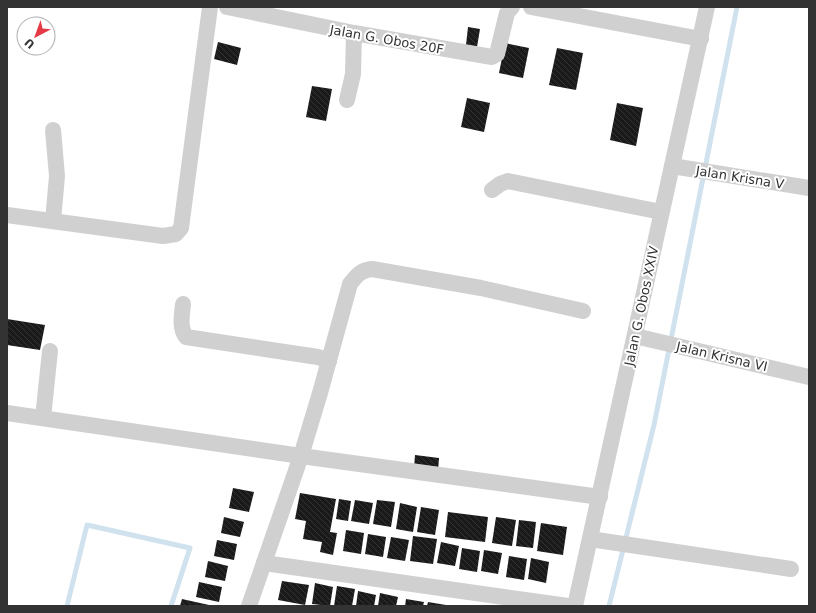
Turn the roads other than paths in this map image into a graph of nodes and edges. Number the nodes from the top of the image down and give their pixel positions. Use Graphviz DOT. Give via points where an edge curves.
graph roads {
  1 [pos="210,7"];
  2 [pos="227,7"];
  3 [pos="512,7"];
  4 [pos="531,7"];
  5 [pos="707,7"];
  6 [pos="354,34"];
  7 [pos="701,39"];
  8 [pos="347,100"];
  9 [pos="53,130"];
  10 [pos="672,166"];
  11 [pos="809,188"];
  12 [pos="492,190"];
  13 [pos="661,212"];
  14 [pos="7,215"];
  15 [pos="53,221"];
  16 [pos="183,304"];
  17 [pos="583,311"];
  18 [pos="634,336"];
  19 [pos="50,351"];
  20 [pos="329,361"];
  21 [pos="809,377"];
  22 [pos="7,413"];
  23 [pos="43,418"];
  24 [pos="301,456"];
  25 [pos="600,497"];
  26 [pos="590,540"];
  27 [pos="264,563"];
  28 [pos="791,569"];
  29 [pos="250,606"];
  30 [pos="568,606"];
  31 [pos="575,606"];
  1 -- 15 [label="street" via="181,228 176,234 163,236"];
  2 -- 6 [label="street, Jalan G. Obos 20F"];
  3 -- 6 [label="street, Jalan G. Obos 20F" via="507,12 497,54 492,57"];
  4 -- 7 [label="street"];
  5 -- 7 [label="street, Jalan G. Obos XXIV"];
  6 -- 8 [label="street" via="353,74"];
  7 -- 10 [label="street, Jalan G. Obos XXIV"];
  9 -- 15 [label="street" via="57,176"];
  10 -- 11 [label="street, Jalan Krisna V"];
  10 -- 13 [label="street, Jalan G. Obos XXIV"];
  12 -- 13 [label="street" via="508,181"];
  13 -- 18 [label="street, Jalan G. Obos XXIV"];
  14 -- 15 [label="street"];
  16 -- 20 [label="street" via="181,326 186,337 318,357"];
  17 -- 20 [label="street" via="481,288 372,269 364,270 356,275 350,284"];
  18 -- 21 [label="street, Jalan Krisna VI"];
  18 -- 25 [label="street, Jalan G. Obos XXIV"];
  19 -- 23 [label="street"];
  20 -- 24 [label="street"];
  22 -- 23 [label="street"];
  23 -- 24 [label="street"];
  24 -- 25 [label="street"];
  24 -- 27 [label="street"];
  25 -- 26 [label="street, Jalan G. Obos XXIV"];
  26 -- 28 [label="street"];
  26 -- 31 [label="street, Jalan G. Obos XXIV"];
  27 -- 29 [label="street"];
  27 -- 30 [label="street"];
}
